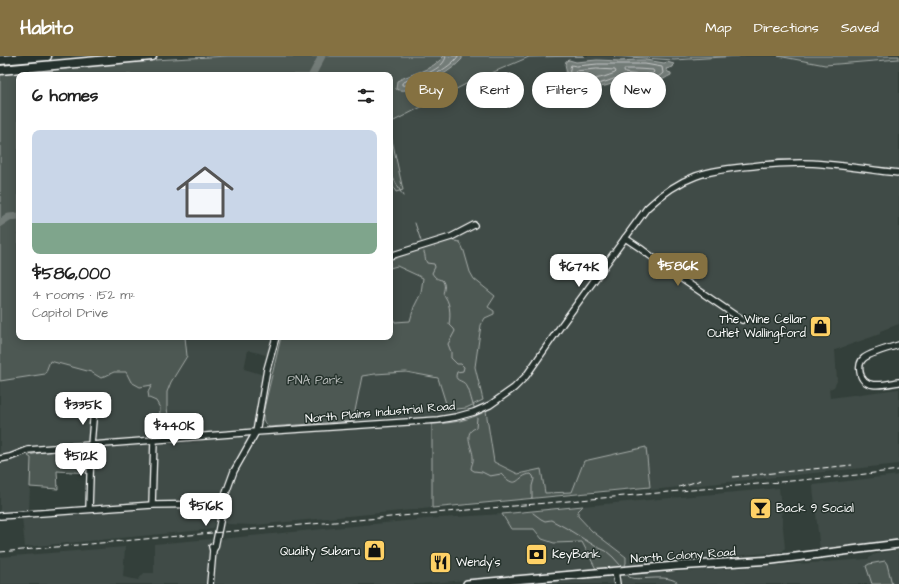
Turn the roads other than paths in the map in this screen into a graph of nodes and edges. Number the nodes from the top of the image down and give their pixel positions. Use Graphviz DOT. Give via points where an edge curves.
graph roads {
  1 [pos="47,56"];
  2 [pos="152,56"];
  3 [pos="0,60"];
  4 [pos="0,70"];
  5 [pos="899,173"];
  6 [pos="474,225"];
  7 [pos="625,238"];
  8 [pos="393,255"];
  9 [pos="742,320"];
  10 [pos="275,340"];
  11 [pos="899,345"];
  12 [pos="899,382"];
  13 [pos="94,408"];
  14 [pos="256,432"];
  15 [pos="154,440"];
  16 [pos="91,445"];
  17 [pos="0,459"];
  18 [pos="152,505"];
  19 [pos="222,506"];
  20 [pos="89,509"];
  21 [pos="0,516"];
  22 [pos="899,544"];
  23 [pos="615,571"];
  24 [pos="210,584"];
  25 [pos="467,584"];
  26 [pos="617,584"];
  1 -- 3 [label="highway"];
  2 -- 4 [label="highway"];
  5 -- 7 [label="street, North Plains Industrial Road" via="802,162 710,171 686,180 660,196 647,208"];
  6 -- 8 [label="street" via="451,237"];
  7 -- 9 [label="street"];
  7 -- 14 [label="street, North Plains Industrial Road" via="526,376 490,405 474,412 438,420"];
  10 -- 14 [label="street" via="267,369"];
  11 -- 12 [label="street" via="865,357 859,370 863,379 875,386"];
  13 -- 16 [label="street"];
  14 -- 15 [label="street, North Plains Industrial Road"];
  14 -- 19 [label="street" via="234,471"];
  15 -- 16 [label="street, North Plains Industrial Road"];
  15 -- 18 [label="street"];
  16 -- 17 [label="street, North Plains Industrial Road" via="28,450"];
  16 -- 20 [label="street"];
  18 -- 19 [label="street"];
  18 -- 20 [label="street"];
  19 -- 24 [label="street" via="213,550"];
  20 -- 21 [label="street"];
  22 -- 23 [label="main road, North Colony Road" via="772,560"];
  23 -- 25 [label="main road, North Colony Road"];
  23 -- 26 [label="street"];
}
